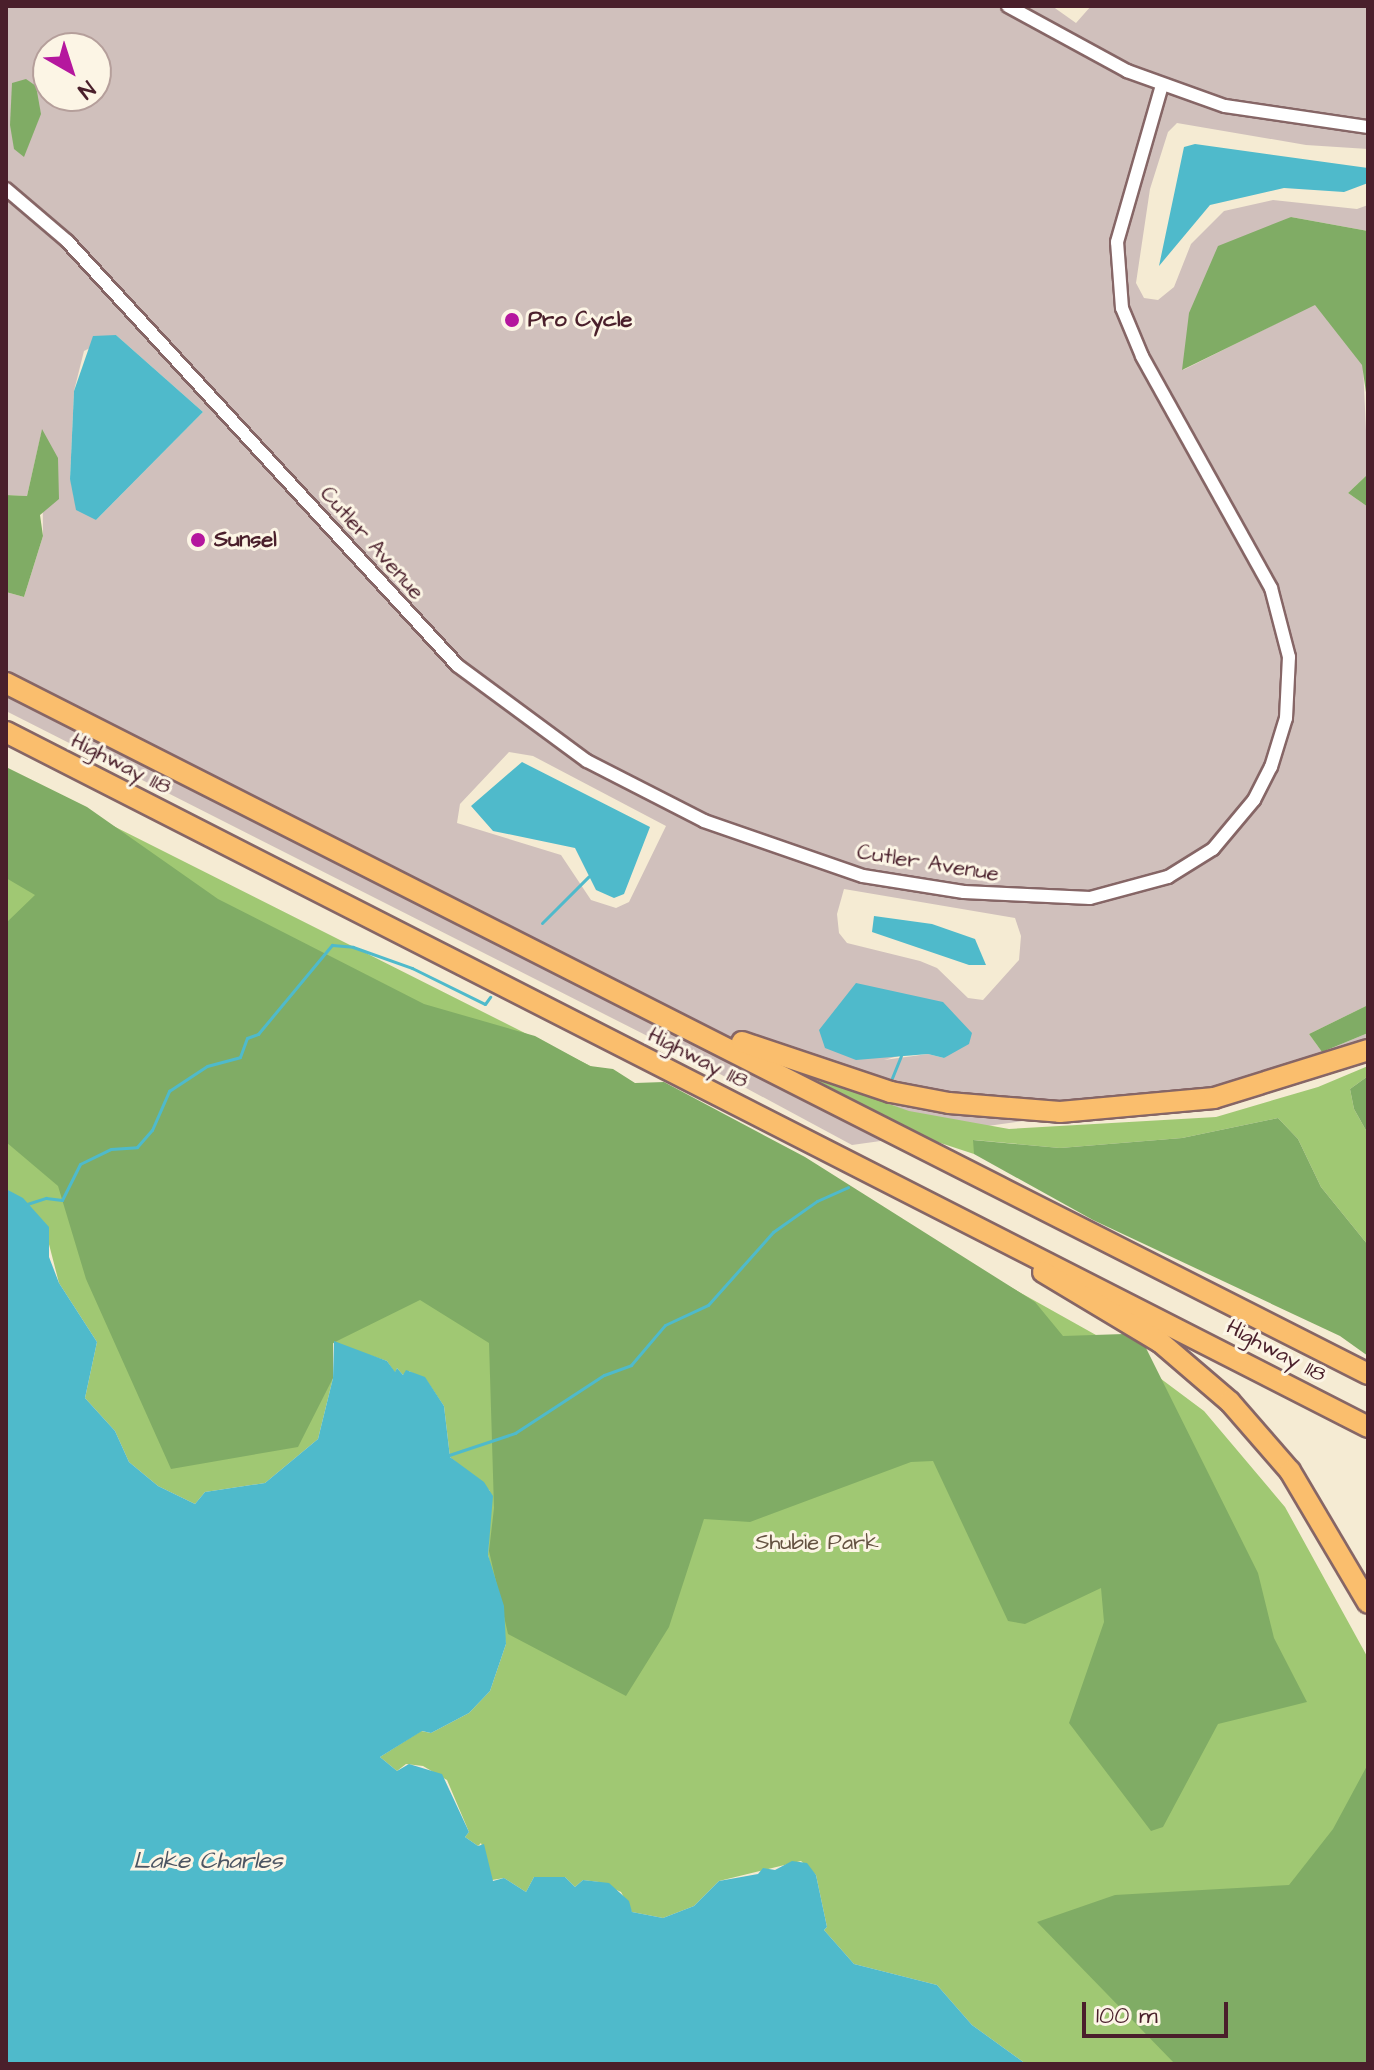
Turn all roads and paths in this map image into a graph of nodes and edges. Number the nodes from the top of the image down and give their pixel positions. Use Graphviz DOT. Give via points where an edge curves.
graph roads {
  1 [pos="1008,6"];
  2 [pos="1162,85"];
  3 [pos="1368,127"];
  4 [pos="6,189"];
  5 [pos="6,683"];
  6 [pos="6,732"];
  7 [pos="465,915"];
  8 [pos="1368,1050"];
  9 [pos="842,1157"];
  10 [pos="1368,1374"];
  11 [pos="1368,1427"];
  12 [pos="1368,1603"];
  1 -- 2 [label="street"];
  2 -- 3 [label="street" via="1274,117"];
  2 -- 4 [label="street, Cutler Avenue" via="1117,242 1122,308 1142,356 1271,588 1289,657 1286,718 1254,800 1213,849 1140,889 1090,898 964,892 863,876 704,821 587,761 458,666 67,241"];
  5 -- 7 [label="highway, Highway 118"];
  6 -- 9 [label="highway, Highway 118"];
  7 -- 8 [label="highway" via="778,1058 891,1092 949,1103 1060,1112 1163,1106 1264,1086"];
  7 -- 10 [label="highway, Highway 118"];
  9 -- 11 [label="highway, Highway 118"];
  9 -- 12 [label="highway" via="1122,1317 1196,1371 1262,1434 1290,1471"];
}
